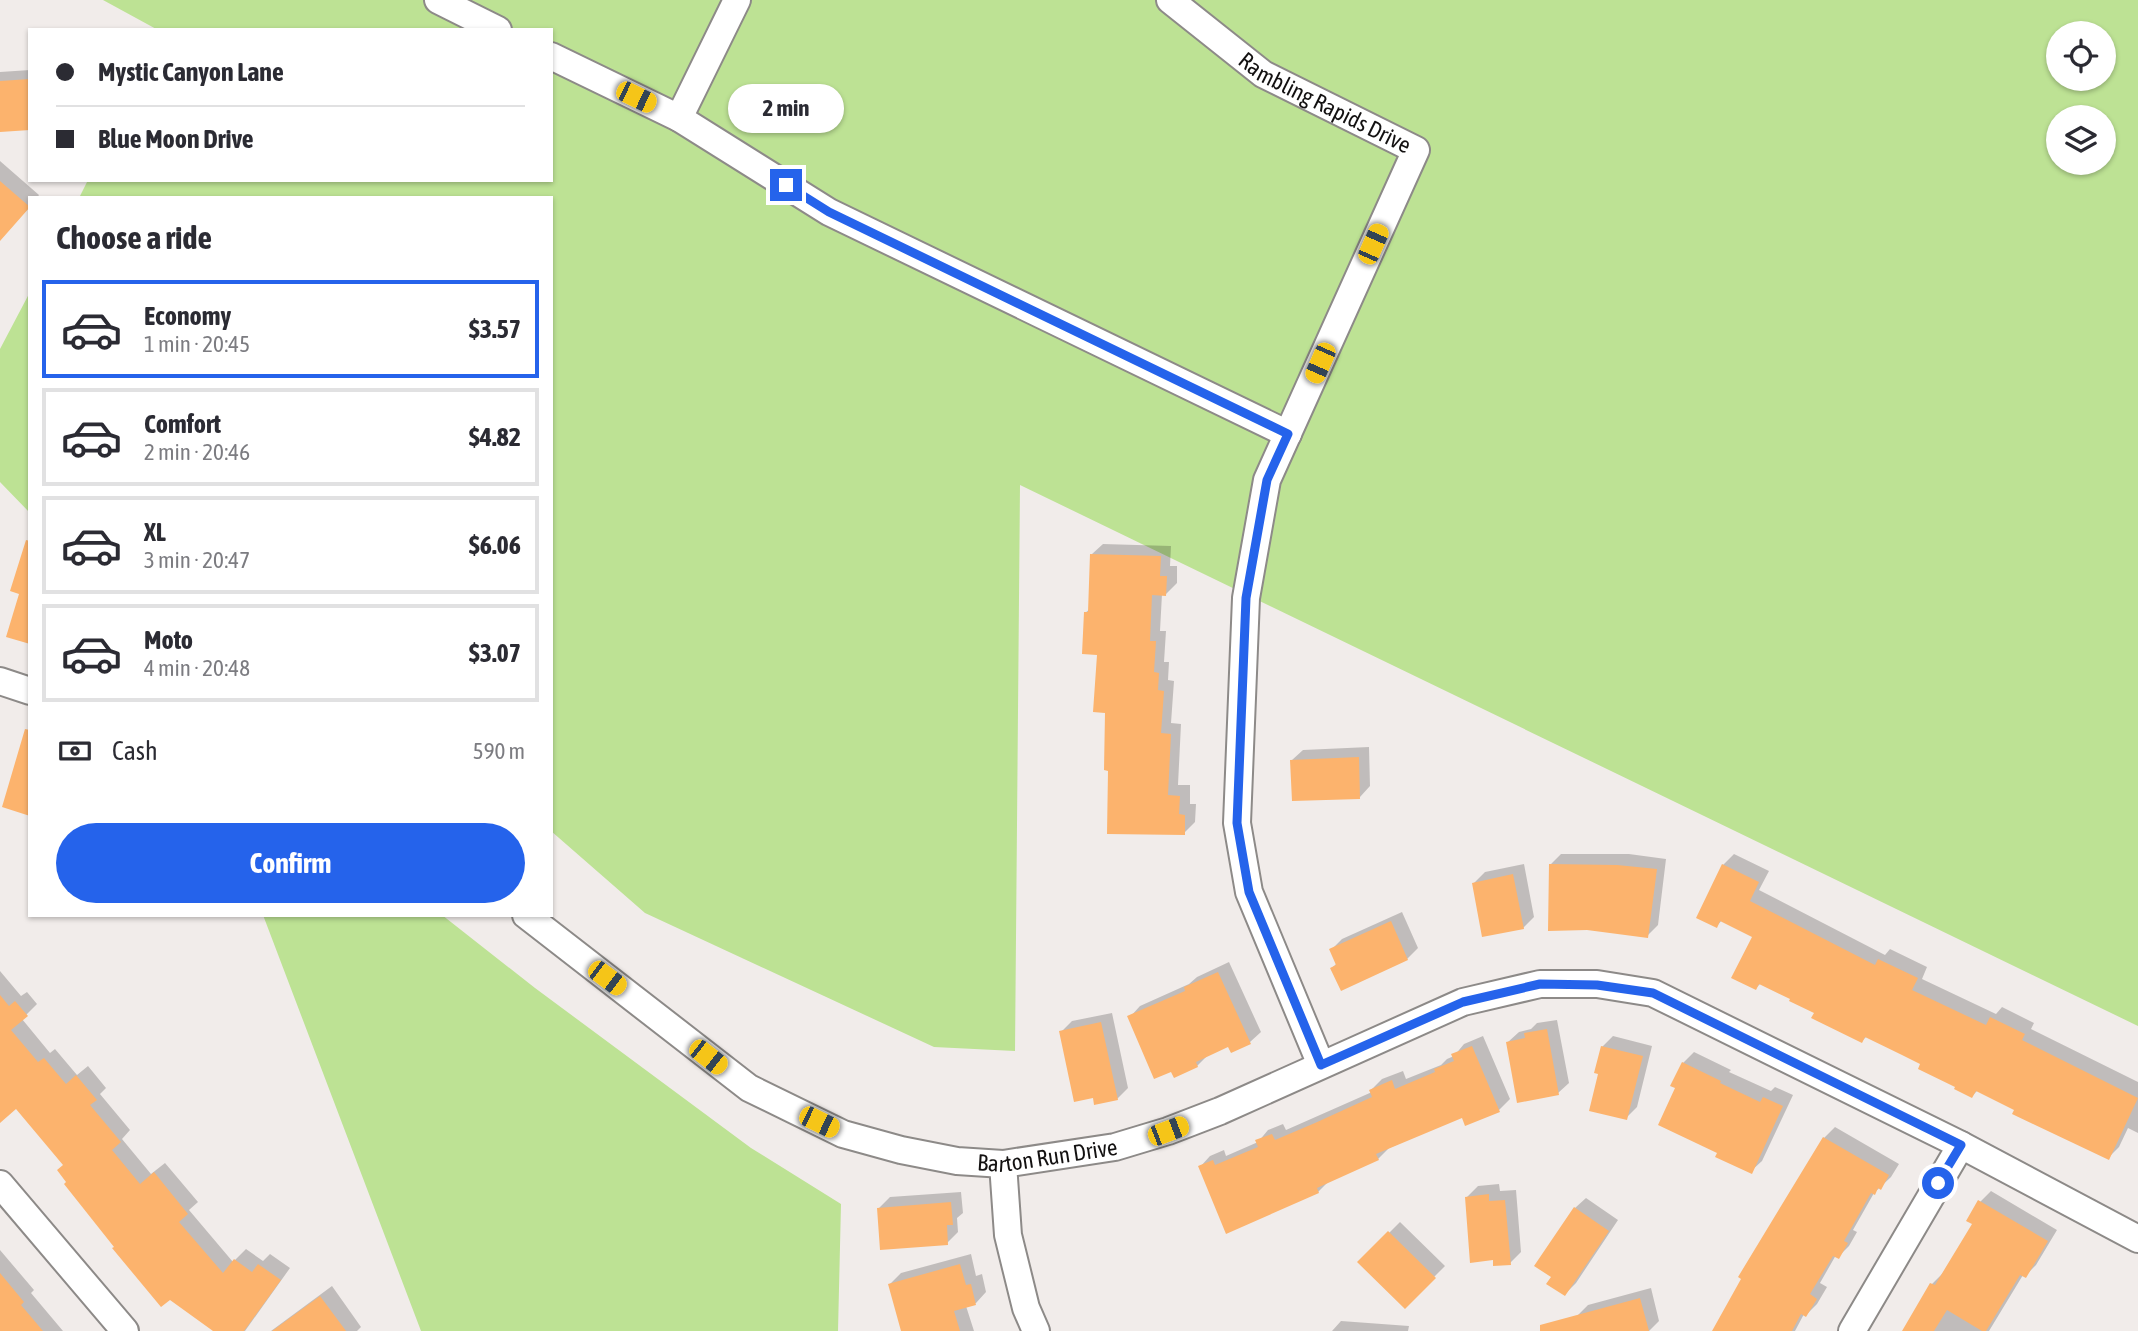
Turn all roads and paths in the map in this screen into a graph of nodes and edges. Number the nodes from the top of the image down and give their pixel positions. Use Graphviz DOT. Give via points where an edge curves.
graph roads {
  1 [pos="438,0"];
  2 [pos="737,0"];
  3 [pos="1170,0"];
  4 [pos="494,28"];
  5 [pos="553,57"];
  6 [pos="679,118"];
  7 [pos="1288,434"];
  8 [pos="0,681"];
  9 [pos="28,690"];
  10 [pos="529,917"];
  11 [pos="1321,1065"];
  12 [pos="1961,1145"];
  13 [pos="1003,1164"];
  14 [pos="0,1184"];
  15 [pos="2138,1238"];
  16 [pos="125,1331"];
  17 [pos="1036,1331"];
  18 [pos="1852,1331"];
  1 -- 4 [label="street"];
  2 -- 6 [label="street"];
  3 -- 7 [label="street, Rambling Rapids Drive" via="1263,74 1416,150"];
  5 -- 6 [label="street"];
  6 -- 7 [label="street" via="829,212"];
  7 -- 11 [label="street, Rambling Rapids Drive" via="1267,480 1246,598 1237,823 1249,892"];
  8 -- 9 [label="street"];
  10 -- 13 [label="street, Barton Run Drive" via="749,1088 842,1134 957,1161"];
  11 -- 12 [label="street, Barton Run Drive" via="1463,1002 1540,984 1597,985 1653,993"];
  11 -- 13 [label="street, Barton Run Drive" via="1168,1131 1115,1147"];
  12 -- 15 [label="street, Barton Run Drive"];
  12 -- 18 [label="street"];
  13 -- 17 [label="street" via="1008,1235"];
  14 -- 16 [label="street"];
}
